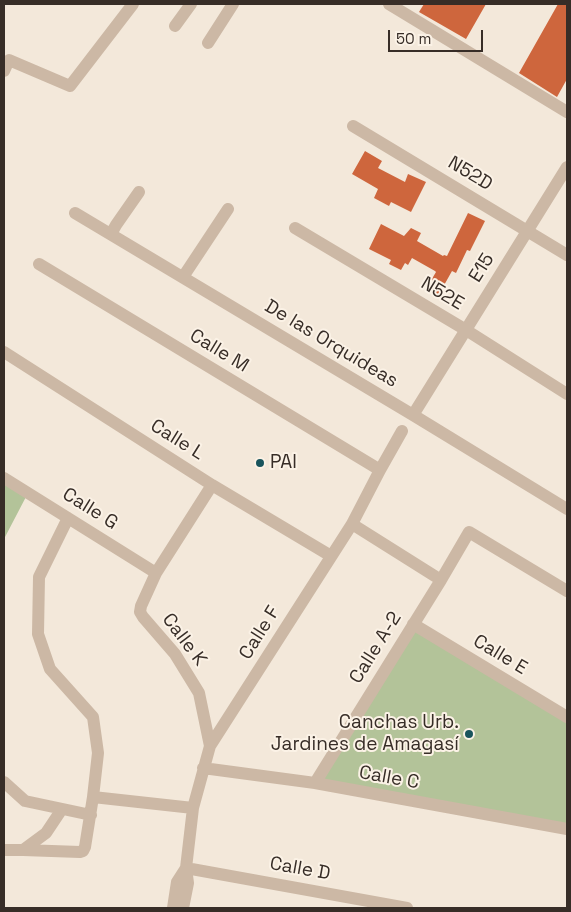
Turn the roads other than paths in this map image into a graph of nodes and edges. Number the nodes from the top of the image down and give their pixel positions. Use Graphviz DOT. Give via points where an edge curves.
graph roads {
  1 [pos="133,4"];
  2 [pos="191,4"];
  3 [pos="233,4"];
  4 [pos="390,4"];
  5 [pos="175,26"];
  6 [pos="208,43"];
  7 [pos="4,71"];
  8 [pos="567,112"];
  9 [pos="353,126"];
  10 [pos="567,166"];
  11 [pos="139,192"];
  12 [pos="228,209"];
  13 [pos="75,213"];
  14 [pos="296,228"];
  15 [pos="528,230"];
  16 [pos="111,234"];
  17 [pos="567,255"];
  18 [pos="39,264"];
  19 [pos="183,277"];
  20 [pos="466,330"];
  21 [pos="4,352"];
  22 [pos="567,394"];
  23 [pos="413,415"];
  24 [pos="402,430"];
  25 [pos="380,470"];
  26 [pos="4,478"];
  27 [pos="212,485"];
  28 [pos="567,509"];
  29 [pos="68,518"];
  30 [pos="352,524"];
  31 [pos="331,556"];
  32 [pos="156,573"];
  33 [pos="441,580"];
  34 [pos="567,591"];
  35 [pos="413,624"];
  36 [pos="567,717"];
  37 [pos="210,746"];
  38 [pos="203,768"];
  39 [pos="4,782"];
  40 [pos="315,784"];
  41 [pos="93,797"];
  42 [pos="193,808"];
  43 [pos="62,809"];
  44 [pos="91,815"];
  45 [pos="567,829"];
  46 [pos="4,850"];
  47 [pos="23,850"];
  48 [pos="186,868"];
  49 [pos="173,908"];
  50 [pos="184,908"];
  51 [pos="407,908"];
  1 -- 7 [label="street" via="70,86 10,60"];
  2 -- 5 [label="street"];
  3 -- 6 [label="street"];
  4 -- 8 [label="street"];
  9 -- 15 [label="street, N52D"];
  10 -- 15 [label="street, E15"];
  11 -- 16 [label="street"];
  12 -- 19 [label="street"];
  13 -- 16 [label="street, De las Orquideas"];
  14 -- 20 [label="street, N52E"];
  15 -- 17 [label="street, N52D"];
  15 -- 20 [label="street, E15"];
  16 -- 19 [label="street, De las Orquideas"];
  18 -- 25 [label="street, Calle M"];
  19 -- 23 [label="street, De las Orquideas"];
  20 -- 22 [label="street, N52E"];
  20 -- 23 [label="street, E15"];
  21 -- 27 [label="street, Calle L"];
  23 -- 28 [label="street, De las Orquideas"];
  24 -- 25 [label="street, Calle F"];
  25 -- 30 [label="street, Calle F"];
  26 -- 29 [label="street, Calle G"];
  27 -- 31 [label="street, Calle L"];
  27 -- 32 [label="street, Calle K"];
  29 -- 32 [label="street, Calle G"];
  29 -- 41 [label="street" via="39,577 38,634 50,670 93,718 98,753"];
  30 -- 31 [label="street, Calle F"];
  30 -- 33 [label="street"];
  31 -- 37 [label="street, Calle F"];
  32 -- 37 [label="street, Calle K" via="140,612 175,654 198,694"];
  33 -- 34 [label="street, Calle A-2" via="469,532"];
  33 -- 35 [label="street, Calle A-2"];
  35 -- 36 [label="street, Calle E"];
  35 -- 40 [label="street, Calle A-2"];
  37 -- 38 [label="street, Calle F"];
  38 -- 40 [label="street, Calle C"];
  38 -- 42 [label="street, Calle F"];
  39 -- 43 [label="street" via="25,802"];
  40 -- 45 [label="street, Calle C"];
  41 -- 42 [label="street"];
  41 -- 44 [label="street"];
  42 -- 48 [label="street, Calle F"];
  43 -- 44 [label="street"];
  43 -- 47 [label="street" via="46,833"];
  44 -- 47 [label="street" via="83,851"];
  46 -- 47 [label="street"];
  48 -- 49 [label="street, Calle F" via="177,882"];
  48 -- 50 [label="street, Calle F" via="188,883"];
  48 -- 51 [label="street, Calle D"];
}
